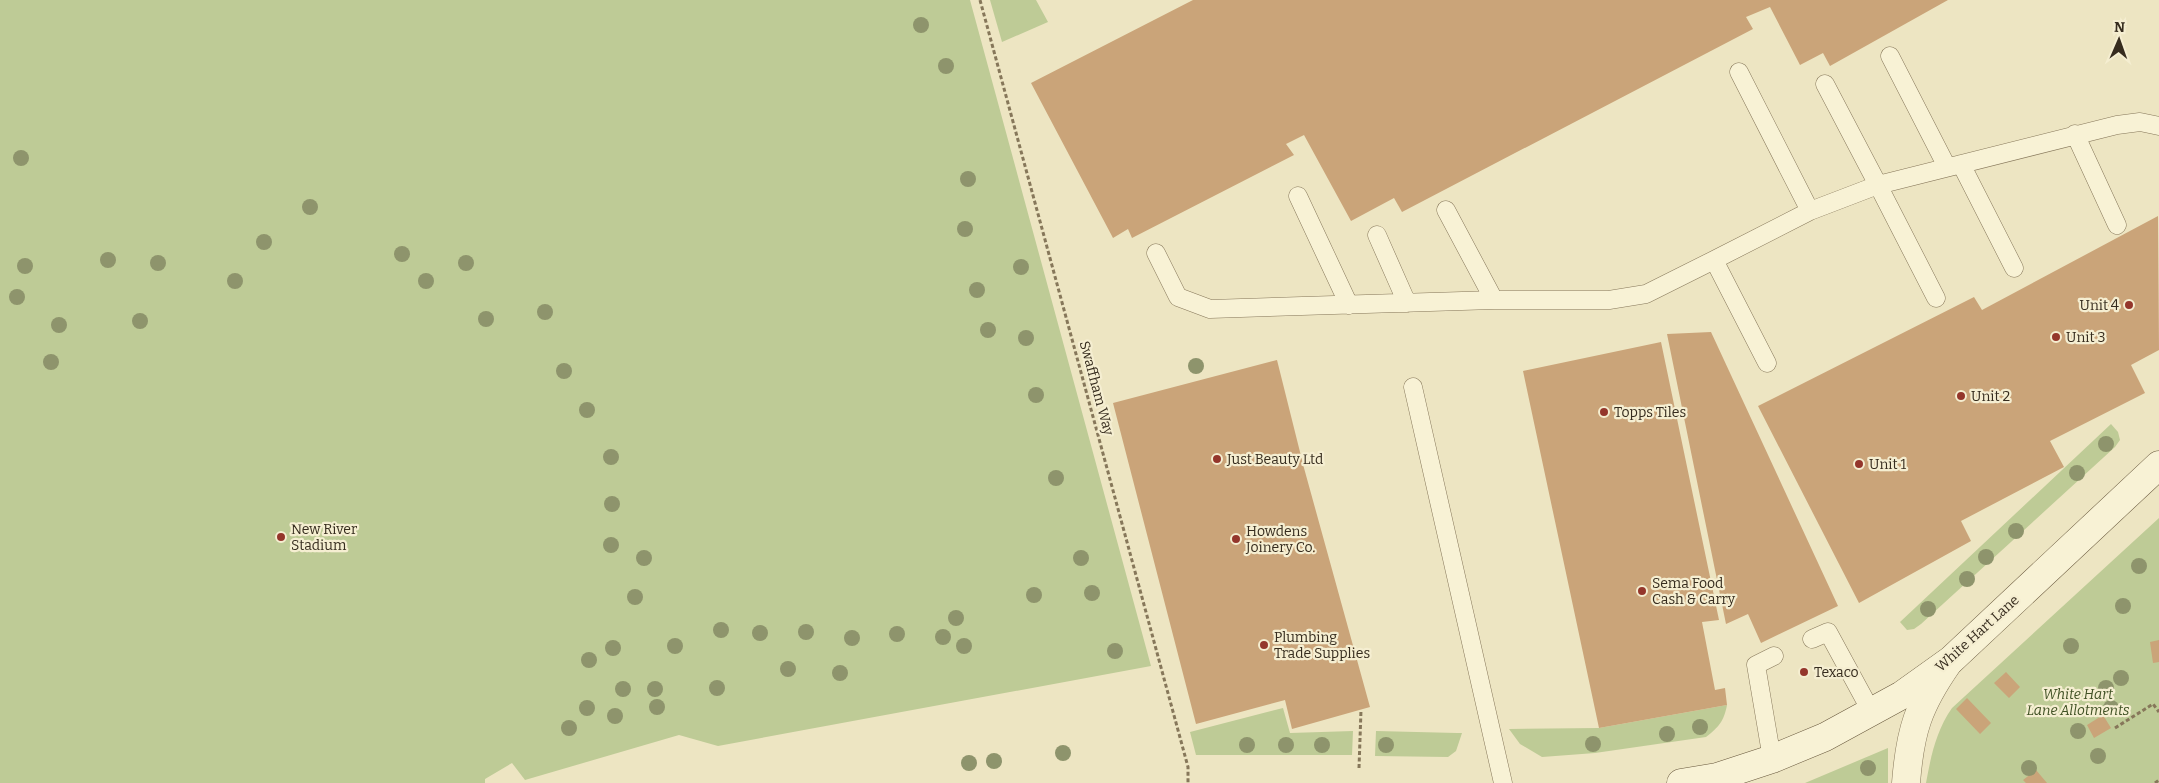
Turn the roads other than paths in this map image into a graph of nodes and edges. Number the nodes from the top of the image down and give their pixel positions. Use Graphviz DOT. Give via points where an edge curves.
graph roads {
  1 [pos="1890,56"];
  2 [pos="1740,72"];
  3 [pos="1825,84"];
  4 [pos="2159,126"];
  5 [pos="2075,134"];
  6 [pos="1954,165"];
  7 [pos="1878,185"];
  8 [pos="1298,196"];
  9 [pos="1446,210"];
  10 [pos="1810,211"];
  11 [pos="2117,225"];
  12 [pos="1377,235"];
  13 [pos="1156,252"];
  14 [pos="1714,260"];
  15 [pos="2014,268"];
  16 [pos="1936,298"];
  17 [pos="1494,300"];
  18 [pos="1408,303"];
  19 [pos="1349,305"];
  20 [pos="1766,363"];
  21 [pos="1413,387"];
  22 [pos="2159,465"];
  23 [pos="1812,640"];
  24 [pos="1774,656"];
  25 [pos="1951,660"];
  26 [pos="1872,713"];
  27 [pos="1772,759"];
  28 [pos="1503,783"];
  29 [pos="1681,783"];
  30 [pos="1906,783"];
  1 -- 6 [label="lane"];
  2 -- 10 [label="lane"];
  3 -- 7 [label="lane"];
  4 -- 5 [label="lane" via="2140,122"];
  5 -- 6 [label="lane"];
  5 -- 11 [label="lane"];
  6 -- 7 [label="lane"];
  6 -- 15 [label="lane"];
  7 -- 10 [label="lane"];
  7 -- 16 [label="lane"];
  8 -- 19 [label="lane"];
  9 -- 17 [label="lane"];
  10 -- 14 [label="lane"];
  12 -- 18 [label="lane"];
  13 -- 19 [label="lane" via="1178,297 1210,309"];
  14 -- 17 [label="lane" via="1646,294 1609,300"];
  14 -- 20 [label="lane"];
  17 -- 18 [label="lane"];
  18 -- 19 [label="lane"];
  21 -- 28 [label="lane"];
  22 -- 25 [label="street, White Hart Lane"];
  23 -- 26 [label="lane" via="1828,632"];
  24 -- 27 [label="lane" via="1756,664"];
  25 -- 26 [label="street, White Hart Lane"];
  25 -- 30 [label="street" via="1930,689 1914,724"];
  26 -- 27 [label="street, White Hart Lane"];
  27 -- 29 [label="street, White Hart Lane" via="1717,777"];
}
